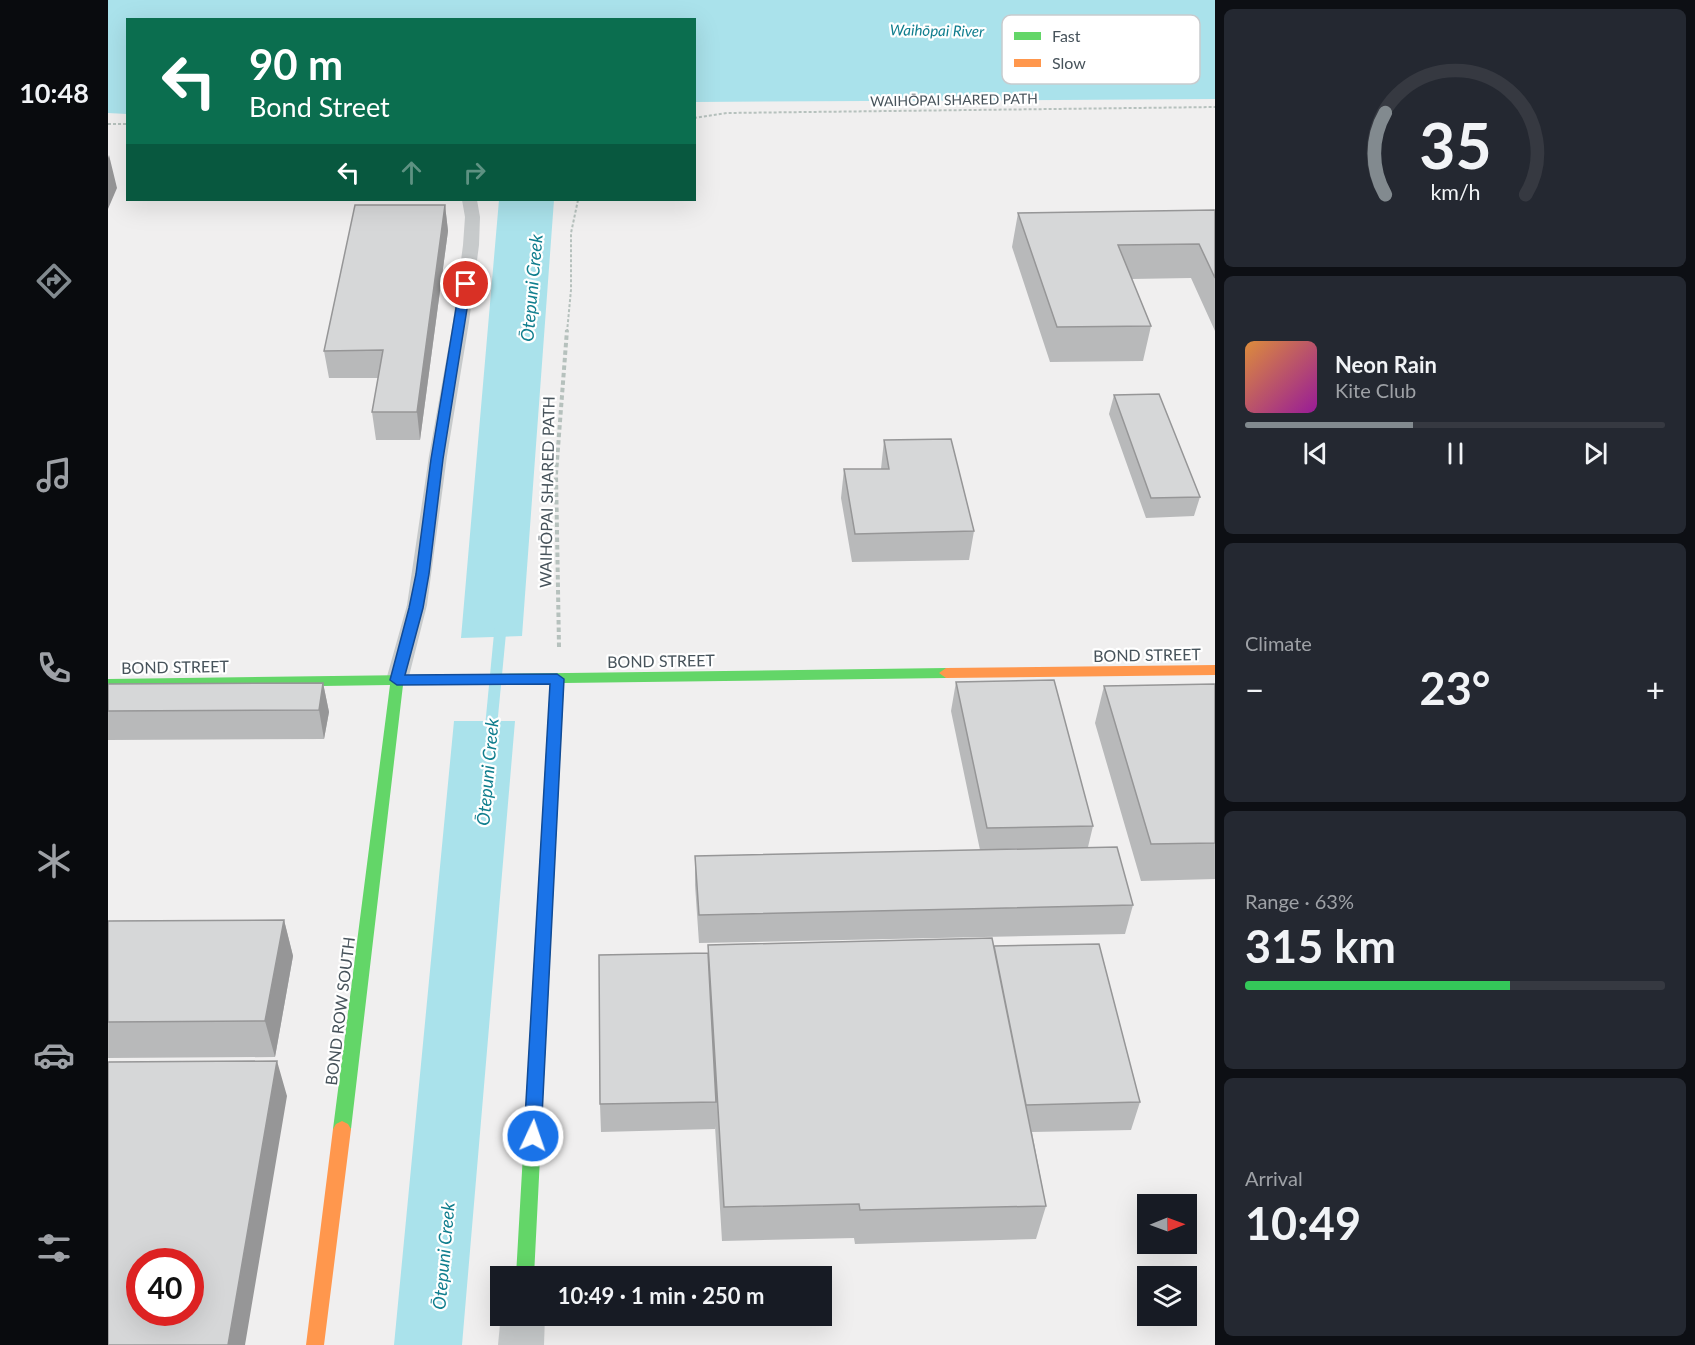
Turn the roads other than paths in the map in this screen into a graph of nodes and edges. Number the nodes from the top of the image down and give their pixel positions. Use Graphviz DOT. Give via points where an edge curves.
graph roads {
  1 [pos="470,201"];
  2 [pos="1215,670"];
  3 [pos="552,679"];
  4 [pos="397,680"];
  5 [pos="108,684"];
  6 [pos="525,1266"];
  7 [pos="522,1326"];
  8 [pos="315,1345"];
  9 [pos="521,1345"];
  1 -- 4 [label="lane" via="471,252 422,574"];
  2 -- 3 [label="street, BOND STREET"];
  3 -- 4 [label="street, BOND STREET"];
  3 -- 6 [label="street"];
  4 -- 5 [label="street, BOND STREET"];
  4 -- 8 [label="street, BOND ROW SOUTH"];
  7 -- 9 [label="street"];
}
